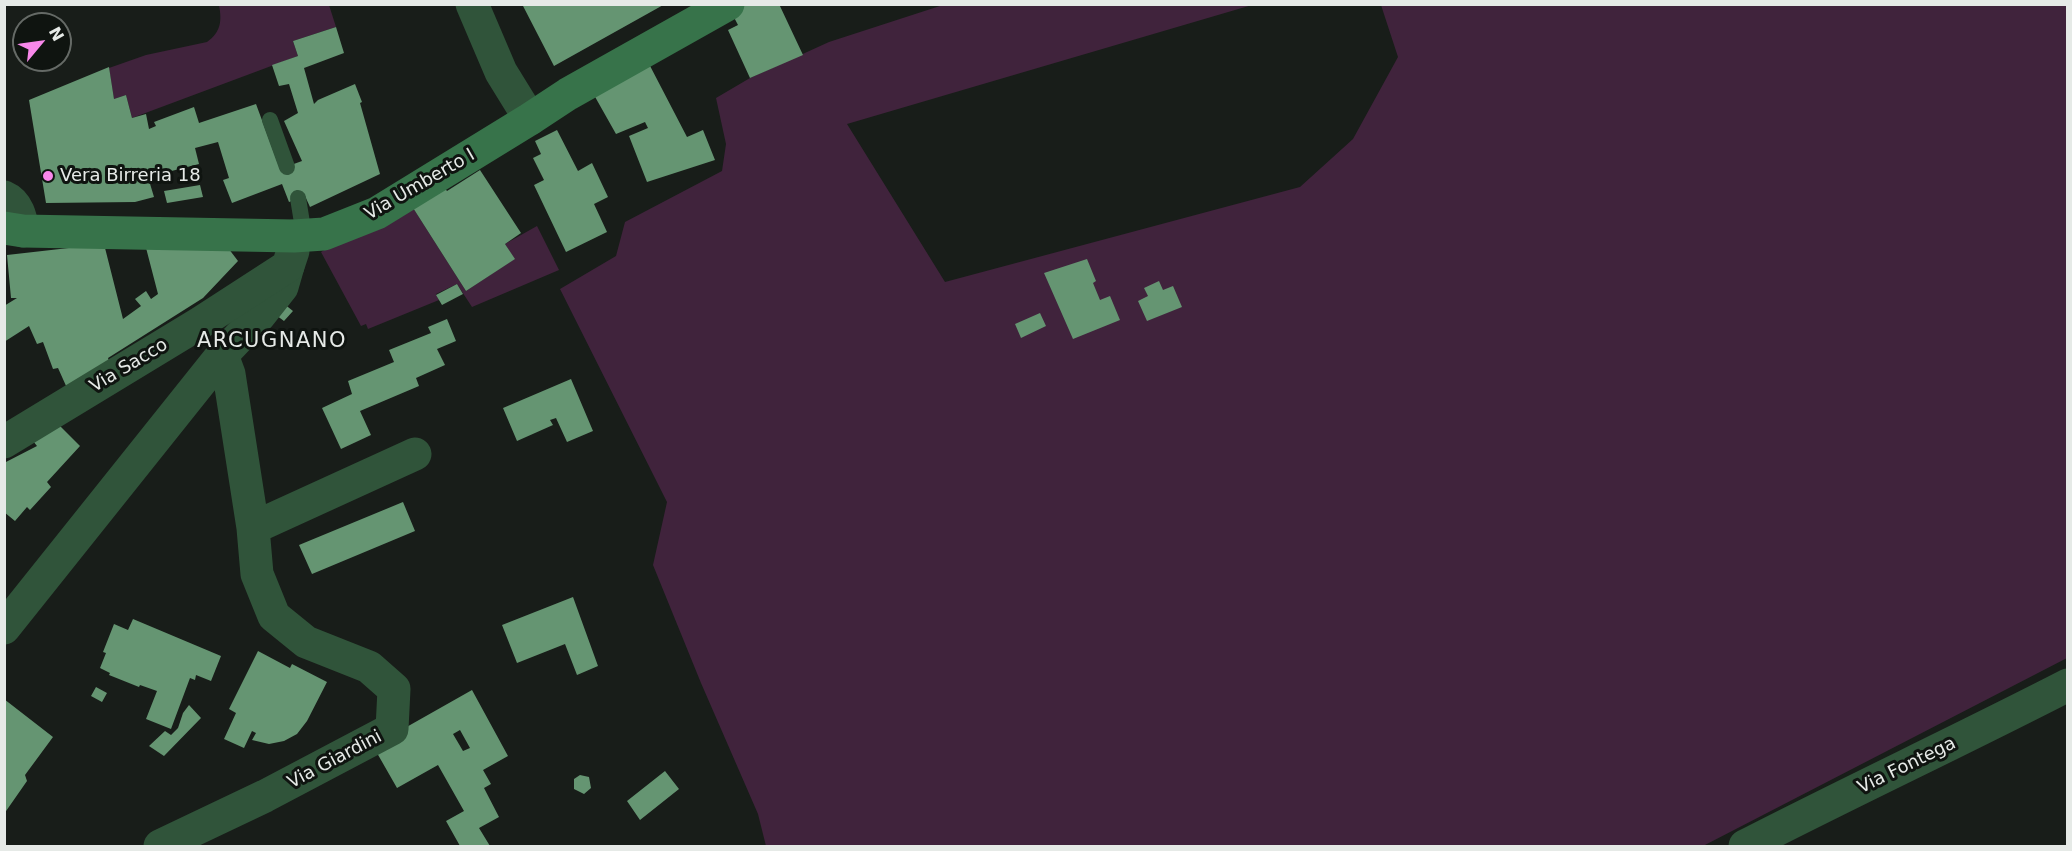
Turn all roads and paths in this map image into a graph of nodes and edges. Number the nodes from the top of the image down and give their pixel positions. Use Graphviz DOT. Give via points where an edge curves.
graph roads {
  1 [pos="471,4"];
  2 [pos="492,4"];
  3 [pos="728,4"];
  4 [pos="496,60"];
  5 [pos="530,119"];
  6 [pos="270,120"];
  7 [pos="287,167"];
  8 [pos="4,197"];
  9 [pos="298,198"];
  10 [pos="14,229"];
  11 [pos="295,246"];
  12 [pos="222,354"];
  13 [pos="4,442"];
  14 [pos="415,454"];
  15 [pos="253,528"];
  16 [pos="4,627"];
  17 [pos="2067,685"];
  18 [pos="160,846"];
  19 [pos="1745,846"];
  1 -- 4 [label="street"];
  2 -- 4 [label="street"];
  3 -- 5 [label="main road, Via Umberto I"];
  4 -- 5 [label="street"];
  5 -- 11 [label="main road, Via Umberto I" via="377,213"];
  6 -- 7 [label="lane"];
  8 -- 10 [label="street" via="20,214"];
  9 -- 11 [label="lane"];
  10 -- 11 [label="main road, Via Umberto I"];
  11 -- 12 [label="street" via="282,286"];
  11 -- 13 [label="street, Via Sacco" via="200,323"];
  12 -- 15 [label="street, Via Giardini" via="229,374"];
  12 -- 16 [label="street"];
  14 -- 15 [label="street"];
  15 -- 18 [label="street, Via Giardini" via="257,574 274,616 306,642 369,667 394,688 392,729"];
  17 -- 19 [label="street, Via Fontega"];
}
